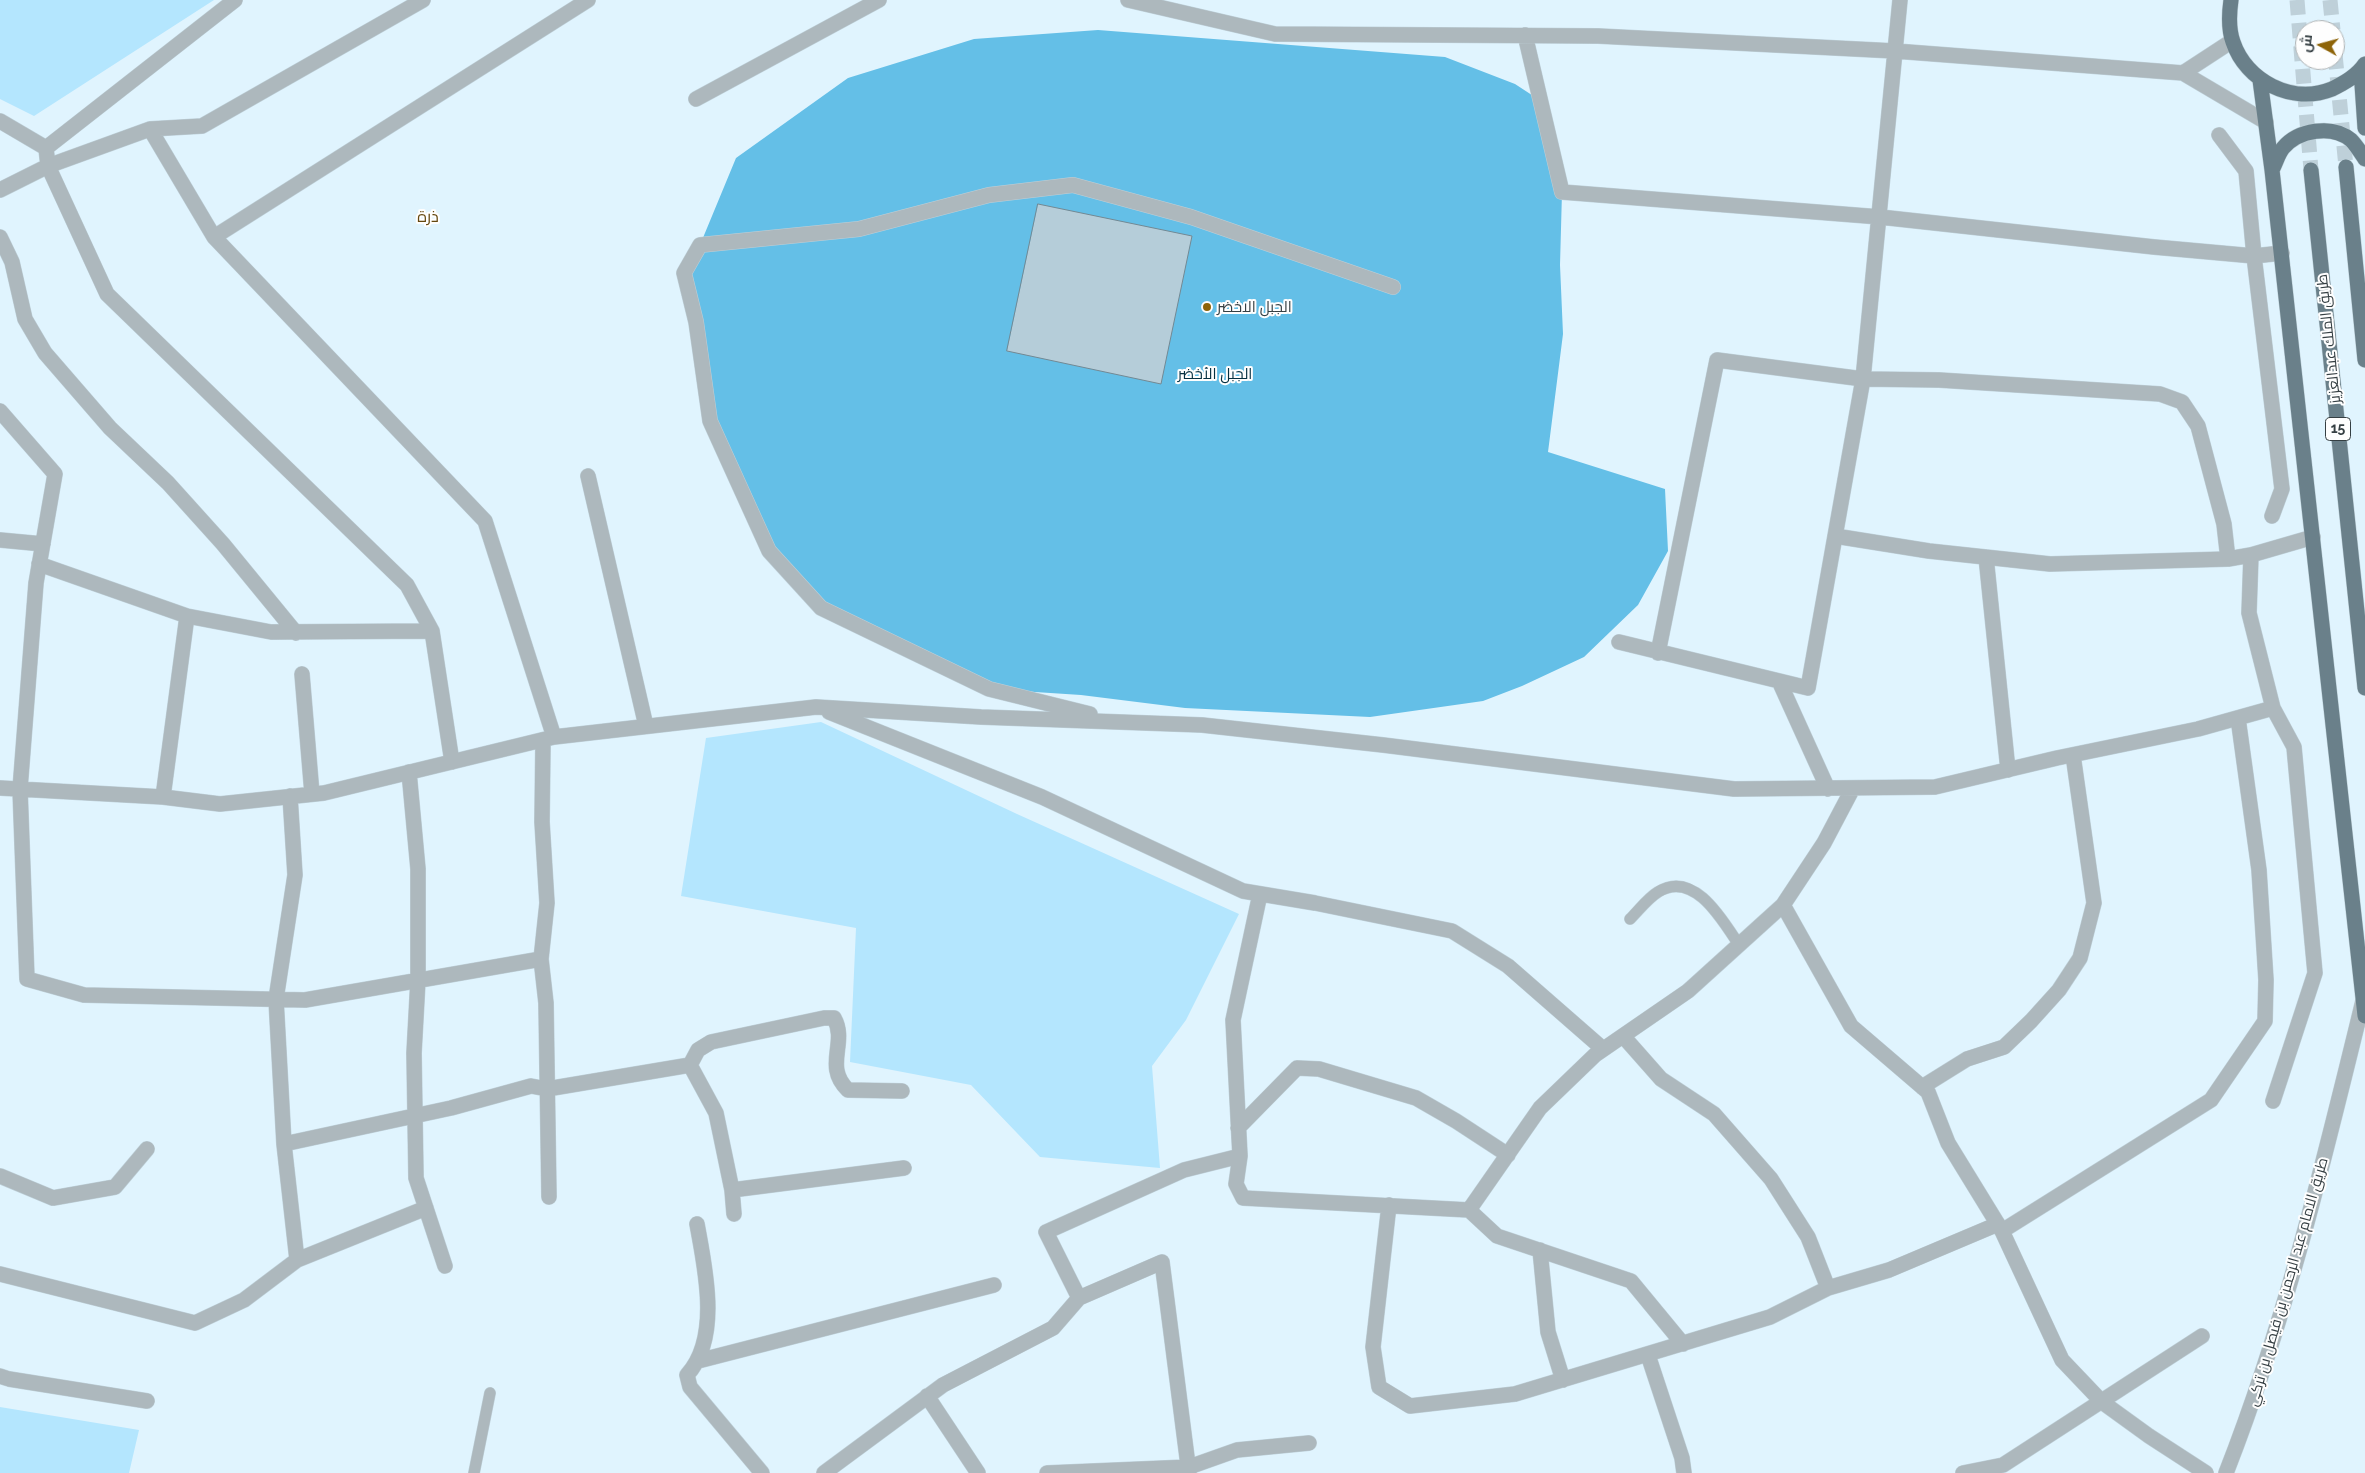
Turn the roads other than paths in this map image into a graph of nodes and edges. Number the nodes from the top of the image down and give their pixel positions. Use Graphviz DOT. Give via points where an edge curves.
graph roads {
  1 [pos="235,0"];
  2 [pos="423,0"];
  3 [pos="588,0"];
  4 [pos="879,0"];
  5 [pos="1128,0"];
  6 [pos="1900,0"];
  7 [pos="2231,0"];
  8 [pos="1525,35"];
  9 [pos="2232,42"];
  10 [pos="1895,51"];
  11 [pos="2363,67"];
  12 [pos="2183,73"];
  13 [pos="2260,80"];
  14 [pos="696,99"];
  15 [pos="0,121"];
  16 [pos="2266,122"];
  17 [pos="2365,128"];
  18 [pos="150,129"];
  19 [pos="2219,135"];
  20 [pos="46,148"];
  21 [pos="2365,160"];
  22 [pos="48,166"];
  23 [pos="2346,168"];
  24 [pos="2272,170"];
  25 [pos="2311,170"];
  26 [pos="0,190"];
  27 [pos="1880,217"];
  28 [pos="0,237"];
  29 [pos="214,237"];
  30 [pos="2282,253"];
  31 [pos="2254,256"];
  32 [pos="1393,287"];
  33 [pos="2365,360"];
  34 [pos="1863,379"];
  35 [pos="0,412"];
  36 [pos="588,476"];
  37 [pos="2272,516"];
  38 [pos="1835,536"];
  39 [pos="2313,537"];
  40 [pos="0,540"];
  41 [pos="43,544"];
  42 [pos="2252,554"];
  43 [pos="1986,557"];
  44 [pos="2228,559"];
  45 [pos="40,564"];
  46 [pos="187,616"];
  47 [pos="432,631"];
  48 [pos="296,633"];
  49 [pos="1618,642"];
  50 [pos="1658,653"];
  51 [pos="302,674"];
  52 [pos="1779,681"];
  53 [pos="2365,688"];
  54 [pos="816,707"];
  55 [pos="2273,708"];
  56 [pos="2238,718"];
  57 [pos="1121,722"];
  58 [pos="646,726"];
  59 [pos="548,738"];
  60 [pos="2073,755"];
  61 [pos="452,762"];
  62 [pos="2008,770"];
  63 [pos="409,772"];
  64 [pos="0,788"];
  65 [pos="1828,788"];
  66 [pos="1853,788"];
  67 [pos="20,789"];
  68 [pos="312,794"];
  69 [pos="164,796"];
  70 [pos="290,796"];
  71 [pos="1260,894"];
  72 [pos="1783,905"];
  73 [pos="1630,919"];
  74 [pos="1739,945"];
  75 [pos="541,959"];
  76 [pos="418,980"];
  77 [pos="276,999"];
  78 [pos="2364,1008"];
  79 [pos="1623,1036"];
  80 [pos="1603,1049"];
  81 [pos="690,1065"];
  82 [pos="1922,1087"];
  83 [pos="547,1089"];
  84 [pos="902,1090"];
  85 [pos="2273,1101"];
  86 [pos="414,1116"];
  87 [pos="1238,1128"];
  88 [pos="284,1144"];
  89 [pos="147,1149"];
  90 [pos="1508,1155"];
  91 [pos="1240,1156"];
  92 [pos="904,1168"];
  93 [pos="0,1176"];
  94 [pos="732,1190"];
  95 [pos="549,1197"];
  96 [pos="1389,1205"];
  97 [pos="426,1208"];
  98 [pos="1469,1210"];
  99 [pos="734,1214"];
  100 [pos="697,1224"];
  101 [pos="2000,1227"];
  102 [pos="1540,1250"];
  103 [pos="297,1260"];
  104 [pos="445,1266"];
  105 [pos="0,1274"];
  106 [pos="994,1285"];
  107 [pos="1828,1288"];
  108 [pos="1079,1298"];
  109 [pos="2202,1336"];
  110 [pos="1683,1344"];
  111 [pos="1648,1355"];
  112 [pos="698,1361"];
  113 [pos="0,1376"];
  114 [pos="1563,1380"];
  115 [pos="490,1393"];
  116 [pos="927,1396"];
  117 [pos="147,1400"];
  118 [pos="2102,1402"];
  119 [pos="1309,1443"];
  120 [pos="1189,1470"];
  121 [pos="474,1473"];
  122 [pos="762,1473"];
  123 [pos="824,1473"];
  124 [pos="978,1473"];
  125 [pos="1048,1473"];
  126 [pos="1684,1473"];
  127 [pos="1964,1473"];
  128 [pos="2206,1473"];
  129 [pos="2226,1473"];
  1 -- 20 [label="street"];
  2 -- 18 [label="street" via="202,126"];
  3 -- 29 [label="street"];
  4 -- 14 [label="street"];
  5 -- 8 [label="street" via="1275,34"];
  6 -- 10 [label="street"];
  7 -- 9 [label="highway"];
  8 -- 10 [label="street"];
  8 -- 27 [label="street" via="1562,192"];
  9 -- 12 [label="street"];
  9 -- 13 [label="highway" via="2244,63"];
  10 -- 12 [label="street"];
  10 -- 27 [label="street"];
  11 -- 13 [label="highway" via="2344,84 2324,92 2302,94 2280,90"];
  11 -- 17 [label="highway"];
  12 -- 16 [label="street"];
  13 -- 16 [label="highway"];
  15 -- 20 [label="street"];
  16 -- 24 [label="highway"];
  18 -- 22 [label="street"];
  18 -- 29 [label="street"];
  19 -- 31 [label="street" via="2246,171"];
  20 -- 22 [label="street"];
  21 -- 24 [label="highway" via="2352,141 2342,134 2324,130 2305,133 2283,148"];
  22 -- 26 [label="street"];
  22 -- 47 [label="street" via="107,294 407,585"];
  23 -- 33 [label="highway"];
  24 -- 30 [label="highway"];
  25 -- 53 [label="highway, طريق الملك عبدالعزيز / 15"];
  27 -- 31 [label="street"];
  27 -- 34 [label="street"];
  28 -- 48 [label="street" via="12,262 24,320 45,353 110,428 168,483 223,544"];
  29 -- 59 [label="street" via="485,521"];
  30 -- 31 [label="street"];
  30 -- 39 [label="highway"];
  31 -- 37 [label="street" via="2282,489"];
  32 -- 57 [label="street" via="1191,217 1073,185 989,195 859,229 700,245 684,273 696,322 710,421 769,551 821,608 847,621 989,689"];
  34 -- 38 [label="street"];
  34 -- 44 [label="street" via="1939,380 2160,394 2182,402 2198,426 2224,524"];
  34 -- 50 [label="street" via="1717,360"];
  35 -- 41 [label="street" via="55,474"];
  36 -- 58 [label="street"];
  38 -- 43 [label="street"];
  38 -- 52 [label="street" via="1808,688"];
  39 -- 42 [label="street"];
  39 -- 78 [label="highway"];
  40 -- 41 [label="street"];
  41 -- 45 [label="street"];
  42 -- 44 [label="street"];
  42 -- 55 [label="street" via="2249,613"];
  43 -- 44 [label="street" via="2050,564"];
  43 -- 62 [label="street"];
  45 -- 46 [label="street"];
  45 -- 67 [label="street"];
  46 -- 48 [label="street" via="271,632"];
  46 -- 69 [label="street"];
  47 -- 48 [label="street"];
  47 -- 61 [label="street"];
  49 -- 50 [label="street"];
  50 -- 52 [label="street"];
  51 -- 68 [label="street"];
  52 -- 65 [label="street"];
  54 -- 57 [label="street"];
  54 -- 58 [label="street"];
  54 -- 71 [label="street" via="1042,797 1243,891"];
  55 -- 56 [label="street"];
  55 -- 85 [label="street" via="2294,747 2315,973"];
  56 -- 60 [label="street"];
  56 -- 101 [label="street" via="2259,870 2266,980 2265,1021 2211,1100"];
  57 -- 65 [label="street" via="1202,725 1734,789"];
  58 -- 59 [label="street"];
  59 -- 61 [label="street"];
  59 -- 75 [label="street" via="542,822 547,903"];
  60 -- 62 [label="street"];
  60 -- 82 [label="street" via="2094,903 2080,958 2059,990 2004,1047 1967,1060"];
  61 -- 63 [label="street"];
  62 -- 66 [label="street" via="1935,787"];
  63 -- 68 [label="street"];
  63 -- 76 [label="street" via="418,869"];
  64 -- 67 [label="street"];
  65 -- 66 [label="street"];
  66 -- 72 [label="street" via="1824,843"];
  67 -- 69 [label="street"];
  67 -- 77 [label="street" via="27,979 84,995"];
  68 -- 70 [label="street"];
  69 -- 70 [label="street" via="220,804"];
  70 -- 77 [label="street" via="295,875"];
  71 -- 80 [label="street" via="1452,932 1508,966"];
  71 -- 87 [label="street" via="1233,1020"];
  72 -- 74 [label="street"];
  72 -- 82 [label="street" via="1851,1026"];
  73 -- 74 [label="lane" via="1658,892 1674,886 1690,890 1714,907"];
  74 -- 79 [label="street" via="1688,990"];
  75 -- 76 [label="street"];
  75 -- 83 [label="street" via="546,1004"];
  76 -- 77 [label="street" via="305,1000"];
  76 -- 86 [label="street"];
  77 -- 88 [label="street"];
  78 -- 129 [label="street, طريق الامام عبد الرحمن بن فيصل بن تركي" via="2311,1216 2247,1419"];
  79 -- 80 [label="street"];
  79 -- 107 [label="street" via="1661,1078 1714,1114 1771,1179 1808,1237"];
  80 -- 90 [label="street" via="1540,1108"];
  81 -- 83 [label="street"];
  81 -- 84 [label="street" via="698,1050 712,1042 834,1018 839,1027 836,1067 839,1081 848,1090"];
  81 -- 94 [label="street" via="716,1113"];
  82 -- 101 [label="street" via="1928,1092 1948,1144"];
  83 -- 86 [label="street" via="531,1086"];
  83 -- 95 [label="street"];
  86 -- 88 [label="street"];
  86 -- 97 [label="street" via="416,1178"];
  87 -- 90 [label="street" via="1297,1068 1319,1069 1416,1098"];
  87 -- 91 [label="street"];
  88 -- 103 [label="street"];
  89 -- 93 [label="street" via="115,1187 53,1198"];
  90 -- 98 [label="street"];
  91 -- 96 [label="street" via="1236,1184 1243,1198"];
  91 -- 108 [label="street" via="1184,1170 1046,1232"];
  92 -- 94 [label="street"];
  94 -- 99 [label="street"];
  96 -- 98 [label="street"];
  96 -- 114 [label="street" via="1373,1347 1379,1386 1410,1406 1515,1394"];
  97 -- 103 [label="street"];
  97 -- 104 [label="street"];
  98 -- 102 [label="street" via="1497,1236"];
  100 -- 112 [label="street" via="707,1279 707,1332"];
  101 -- 107 [label="street" via="1889,1270"];
  101 -- 118 [label="street" via="2062,1360"];
  102 -- 110 [label="street" via="1632,1281"];
  102 -- 114 [label="street" via="1548,1332"];
  103 -- 105 [label="street" via="244,1300 195,1323"];
  106 -- 112 [label="street"];
  107 -- 110 [label="street" via="1770,1317"];
  108 -- 116 [label="street" via="1053,1328"];
  108 -- 120 [label="street" via="1162,1262"];
  109 -- 118 [label="street"];
  110 -- 111 [label="street"];
  111 -- 114 [label="street"];
  111 -- 126 [label="street"];
  112 -- 122 [label="street" via="688,1375 690,1387"];
  113 -- 117 [label="street"];
  115 -- 121 [label="lane"];
  116 -- 123 [label="street"];
  116 -- 124 [label="street"];
  118 -- 127 [label="street" via="2003,1465"];
  118 -- 128 [label="street"];
  119 -- 120 [label="street" via="1237,1450"];
  120 -- 125 [label="street"];
}
